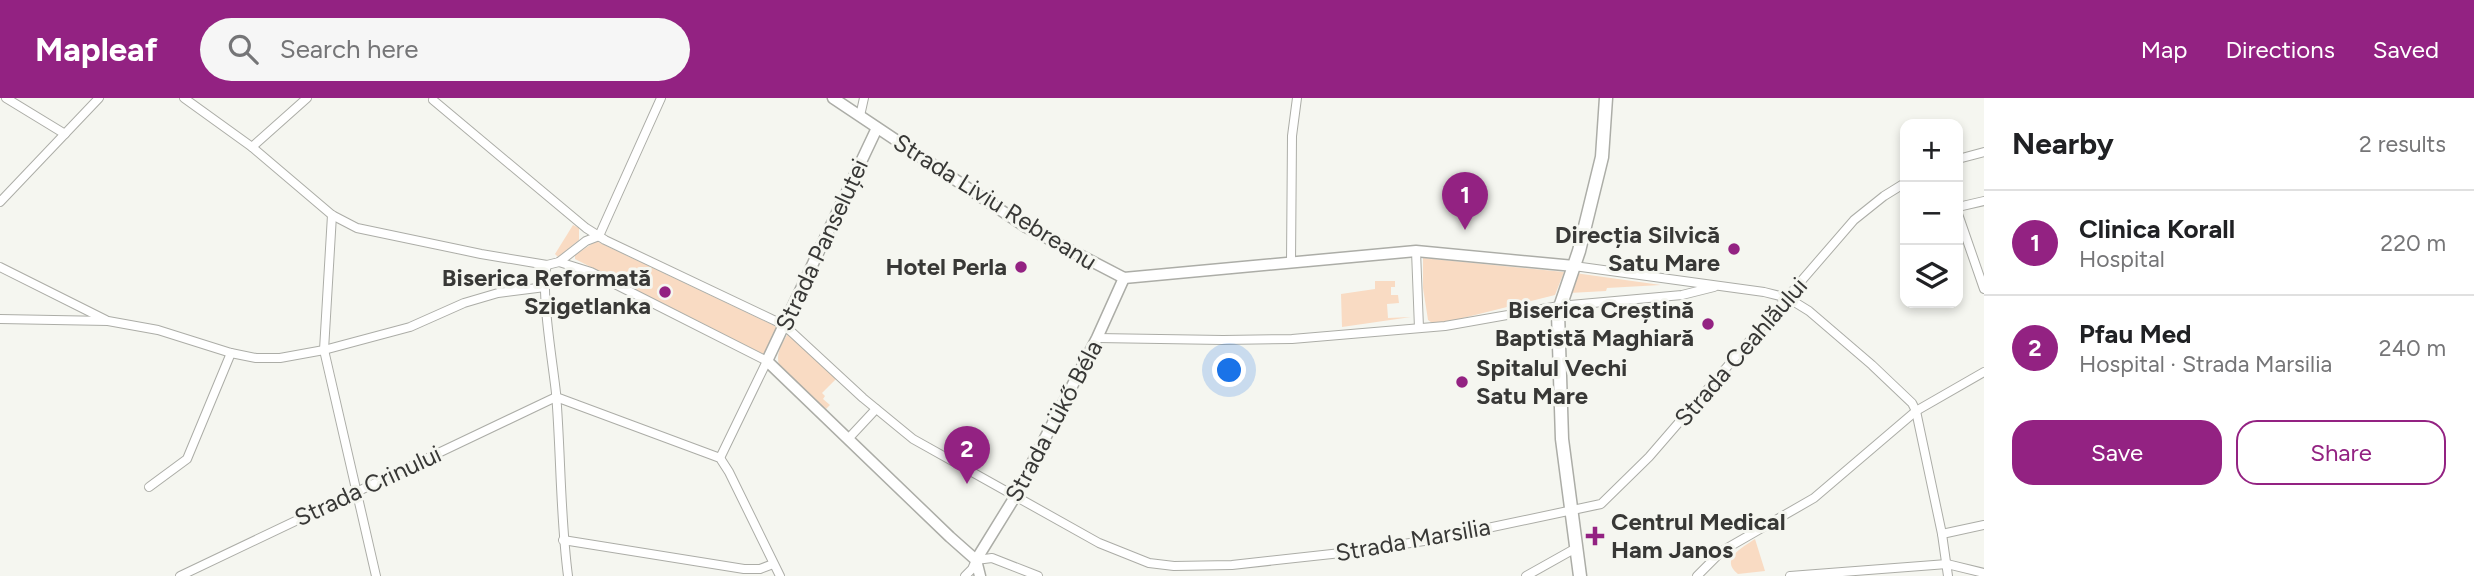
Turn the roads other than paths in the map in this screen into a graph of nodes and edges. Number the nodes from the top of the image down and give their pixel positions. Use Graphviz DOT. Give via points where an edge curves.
graph roads {
  1 [pos="6,98"];
  2 [pos="99,98"];
  3 [pos="184,98"];
  4 [pos="307,98"];
  5 [pos="661,98"];
  6 [pos="833,98"];
  7 [pos="864,98"];
  8 [pos="1297,98"];
  9 [pos="1605,98"];
  10 [pos="433,100"];
  11 [pos="860,116"];
  12 [pos="877,128"];
  13 [pos="65,134"];
  14 [pos="252,147"];
  15 [pos="1984,152"];
  16 [pos="1963,158"];
  17 [pos="1900,186"];
  18 [pos="1984,201"];
  19 [pos="0,202"];
  20 [pos="1963,206"];
  21 [pos="332,215"];
  22 [pos="1963,228"];
  23 [pos="599,236"];
  24 [pos="1416,251"];
  25 [pos="559,262"];
  26 [pos="1291,262"];
  27 [pos="547,265"];
  28 [pos="1574,266"];
  29 [pos="0,267"];
  30 [pos="1124,278"];
  31 [pos="1714,286"];
  32 [pos="545,287"];
  33 [pos="1984,289"];
  34 [pos="1788,298"];
  35 [pos="1559,306"];
  36 [pos="0,319"];
  37 [pos="108,321"];
  38 [pos="784,325"];
  39 [pos="1419,328"];
  40 [pos="1097,338"];
  41 [pos="324,350"];
  42 [pos="231,353"];
  43 [pos="767,361"];
  44 [pos="1984,372"];
  45 [pos="556,397"];
  46 [pos="876,409"];
  47 [pos="1916,411"];
  48 [pos="848,439"];
  49 [pos="720,458"];
  50 [pos="149,487"];
  51 [pos="357,491"];
  52 [pos="1016,495"];
  53 [pos="1571,511"];
  54 [pos="1984,524"];
  55 [pos="1942,534"];
  56 [pos="563,540"];
  57 [pos="1576,548"];
  58 [pos="976,559"];
  59 [pos="773,564"];
  60 [pos="1947,564"];
  61 [pos="1984,573"];
  62 [pos="1701,575"];
  63 [pos="1801,575"];
  64 [pos="180,576"];
  65 [pos="376,576"];
  66 [pos="568,576"];
  67 [pos="779,576"];
  68 [pos="965,576"];
  69 [pos="980,576"];
  70 [pos="1038,576"];
  71 [pos="1526,576"];
  72 [pos="1580,576"];
  73 [pos="1790,576"];
  74 [pos="1948,576"];
  1 -- 13 [label="street"];
  2 -- 13 [label="street"];
  3 -- 14 [label="street"];
  4 -- 14 [label="street"];
  5 -- 23 [label="street"];
  6 -- 11 [label="main road, Strada Liviu Rebreanu"];
  7 -- 11 [label="street"];
  8 -- 26 [label="street" via="1292,136"];
  9 -- 28 [label="main road" via="1602,157"];
  10 -- 23 [label="street, Strada Marsilia"];
  11 -- 12 [label="main road, Strada Liviu Rebreanu"];
  12 -- 30 [label="main road, Strada Liviu Rebreanu" via="1026,227"];
  12 -- 38 [label="main road, Strada Panseluței"];
  13 -- 19 [label="street"];
  14 -- 21 [label="street"];
  15 -- 16 [label="street"];
  17 -- 34 [label="street, Strada Ceahlăului" via="1854,220"];
  18 -- 20 [label="street"];
  21 -- 27 [label="street" via="357,228"];
  21 -- 41 [label="street"];
  22 -- 33 [label="street"];
  23 -- 25 [label="street"];
  23 -- 38 [label="street, Strada Marsilia"];
  24 -- 26 [label="main road, Strada Liviu Rebreanu"];
  24 -- 28 [label="main road, Strada Liviu Rebreanu"];
  24 -- 39 [label="street"];
  25 -- 27 [label="street"];
  25 -- 43 [label="street" via="591,272"];
  26 -- 30 [label="main road, Strada Liviu Rebreanu"];
  27 -- 32 [label="street"];
  28 -- 31 [label="street"];
  28 -- 35 [label="main road"];
  29 -- 37 [label="street"];
  30 -- 40 [label="main road, Strada Lükő Béla"];
  31 -- 34 [label="street"];
  31 -- 35 [label="street" via="1682,295"];
  32 -- 41 [label="street" via="498,293 410,327"];
  32 -- 45 [label="street"];
  34 -- 47 [label="street" via="1872,365"];
  34 -- 53 [label="street, Strada Ceahlăului" via="1637,470 1601,504"];
  35 -- 39 [label="street"];
  35 -- 53 [label="main road" via="1562,439"];
  36 -- 37 [label="street"];
  37 -- 42 [label="street" via="158,330"];
  38 -- 43 [label="main road, Strada Panseluței"];
  38 -- 46 [label="street, Strada Marsilia"];
  39 -- 40 [label="street" via="1292,339"];
  40 -- 52 [label="main road, Strada Lükő Béla"];
  41 -- 42 [label="street" via="280,358"];
  41 -- 51 [label="street"];
  42 -- 50 [label="street" via="187,459"];
  43 -- 48 [label="main road"];
  43 -- 49 [label="street"];
  44 -- 47 [label="street"];
  45 -- 49 [label="street"];
  45 -- 51 [label="street, Strada Crinului"];
  45 -- 56 [label="street"];
  46 -- 48 [label="street"];
  46 -- 52 [label="street, Strada Marsilia" via="913,439"];
  47 -- 55 [label="street"];
  47 -- 62 [label="street" via="1814,498 1722,551"];
  48 -- 58 [label="main road"];
  49 -- 59 [label="street"];
  51 -- 64 [label="street, Strada Crinului"];
  51 -- 65 [label="street"];
  52 -- 53 [label="street, Strada Marsilia" via="1065,526 1125,555 1174,566 1232,565 1341,553"];
  52 -- 58 [label="main road, Strada Lükő Béla"];
  53 -- 57 [label="main road"];
  54 -- 55 [label="street"];
  55 -- 60 [label="street"];
  56 -- 59 [label="street" via="744,569"];
  56 -- 66 [label="street"];
  57 -- 71 [label="street"];
  57 -- 72 [label="main road"];
  58 -- 68 [label="street"];
  58 -- 69 [label="main road"];
  58 -- 70 [label="street" via="992,558"];
  59 -- 67 [label="street"];
  60 -- 61 [label="street"];
  60 -- 63 [label="street"];
  60 -- 74 [label="street"];
  63 -- 73 [label="street"];
}
